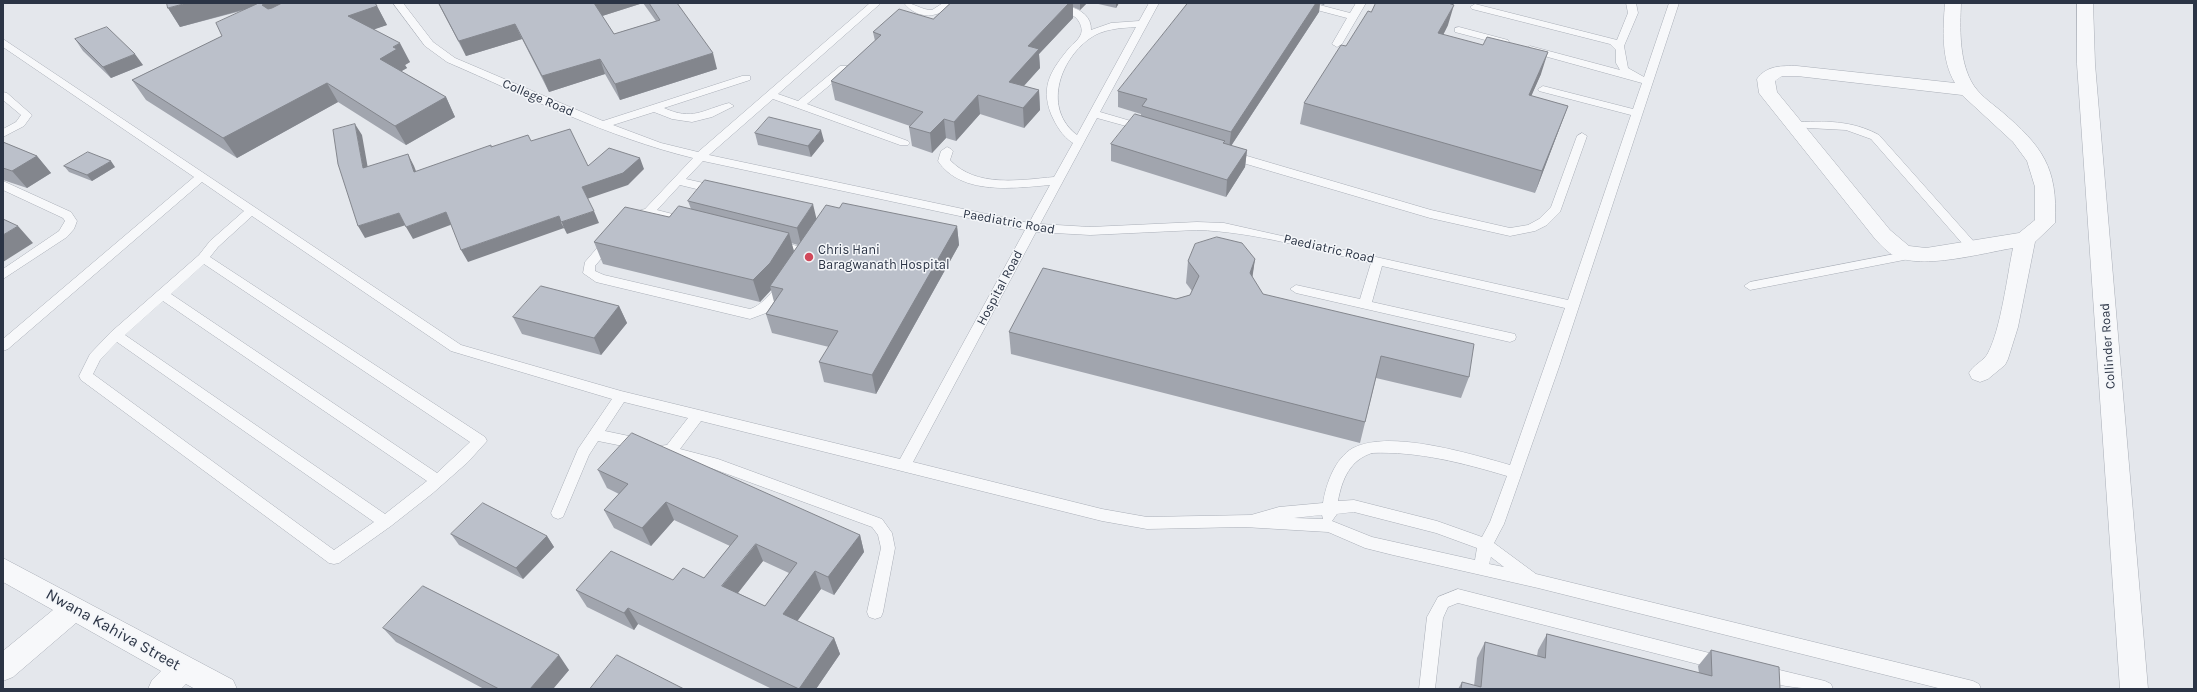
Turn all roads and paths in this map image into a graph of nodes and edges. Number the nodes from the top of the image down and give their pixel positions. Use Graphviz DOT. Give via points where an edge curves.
graph roads {
  1 [pos="398,3"];
  2 [pos="876,3"];
  3 [pos="909,3"];
  4 [pos="948,3"];
  5 [pos="1037,3"];
  6 [pos="1154,3"];
  7 [pos="1301,3"];
  8 [pos="1361,3"];
  9 [pos="1631,3"];
  10 [pos="1674,3"];
  11 [pos="1953,3"];
  12 [pos="2084,3"];
  13 [pos="1475,7"];
  14 [pos="1353,17"];
  15 [pos="1142,24"];
  16 [pos="1459,30"];
  17 [pos="1086,36"];
  18 [pos="3,42"];
  19 [pos="1337,44"];
  20 [pos="1619,46"];
  21 [pos="844,68"];
  22 [pos="1630,76"];
  23 [pos="746,78"];
  24 [pos="1648,81"];
  25 [pos="1543,89"];
  26 [pos="1967,90"];
  27 [pos="3,95"];
  28 [pos="770,95"];
  29 [pos="730,106"];
  30 [pos="799,106"];
  31 [pos="654,108"];
  32 [pos="1637,113"];
  33 [pos="1094,114"];
  34 [pos="602,125"];
  35 [pos="1794,125"];
  36 [pos="1151,131"];
  37 [pos="3,134"];
  38 [pos="1582,136"];
  39 [pos="1080,142"];
  40 [pos="904,143"];
  41 [pos="947,151"];
  42 [pos="1218,151"];
  43 [pos="700,157"];
  44 [pos="202,176"];
  45 [pos="1058,180"];
  46 [pos="677,182"];
  47 [pos="3,185"];
  48 [pos="729,193"];
  49 [pos="252,210"];
  50 [pos="649,212"];
  51 [pos="1032,228"];
  52 [pos="2025,239"];
  53 [pos="813,240"];
  54 [pos="1972,247"];
  55 [pos="805,252"];
  56 [pos="1910,255"];
  57 [pos="203,258"];
  58 [pos="1378,260"];
  59 [pos="3,275"];
  60 [pos="1750,286"];
  61 [pos="1296,289"];
  62 [pos="162,294"];
  63 [pos="1365,304"];
  64 [pos="1572,305"];
  65 [pos="116,335"];
  66 [pos="1510,337"];
  67 [pos="3,346"];
  68 [pos="1980,373"];
  69 [pos="621,396"];
  70 [pos="698,415"];
  71 [pos="595,435"];
  72 [pos="670,452"];
  73 [pos="903,467"];
  74 [pos="1514,472"];
  75 [pos="436,480"];
  76 [pos="1330,509"];
  77 [pos="558,512"];
  78 [pos="1244,521"];
  79 [pos="386,522"];
  80 [pos="1329,526"];
  81 [pos="1485,545"];
  82 [pos="3,568"];
  83 [pos="1481,569"];
  84 [pos="1538,581"];
  85 [pos="75,608"];
  86 [pos="875,612"];
  87 [pos="1733,666"];
  88 [pos="3,668"];
  89 [pos="183,669"];
  90 [pos="1749,670"];
  91 [pos="162,689"];
  92 [pos="223,689"];
  93 [pos="1427,689"];
  94 [pos="1825,689"];
  95 [pos="1973,689"];
  96 [pos="2134,689"];
  1 -- 34 [label="lane, College Road" via="423,37 442,54"];
  2 -- 28 [label="lane"];
  3 -- 4 [label="lane" via="912,7 930,14"];
  5 -- 17 [label="lane" via="1083,16 1087,26"];
  6 -- 15 [label="lane, Hospital Road"];
  7 -- 14 [label="lane"];
  8 -- 14 [label="lane"];
  9 -- 20 [label="lane" via="1633,13"];
  10 -- 24 [label="lane"];
  11 -- 26 [label="street" via="1954,54"];
  12 -- 96 [label="street, Collinder Road" via="2086,64"];
  13 -- 20 [label="lane" via="1603,39"];
  14 -- 19 [label="lane"];
  15 -- 17 [label="lane" via="1111,26"];
  15 -- 33 [label="lane, Hospital Road"];
  16 -- 22 [label="lane"];
  17 -- 39 [label="lane" via="1059,70 1051,94 1065,132"];
  18 -- 44 [label="lane"];
  20 -- 22 [label="lane" via="1622,64"];
  21 -- 30 [label="lane"];
  22 -- 24 [label="lane"];
  23 -- 31 [label="lane"];
  24 -- 32 [label="lane"];
  25 -- 32 [label="lane"];
  26 -- 35 [label="street" via="1797,71 1774,73 1766,80 1766,89"];
  26 -- 52 [label="street" via="2032,151 2040,165 2048,199 2045,223"];
  27 -- 37 [label="lane" via="27,115 20,124"];
  28 -- 30 [label="lane"];
  28 -- 43 [label="lane"];
  29 -- 31 [label="lane" via="687,120"];
  30 -- 40 [label="lane"];
  31 -- 34 [label="lane"];
  32 -- 64 [label="lane"];
  33 -- 36 [label="lane"];
  33 -- 39 [label="lane, Hospital Road"];
  34 -- 43 [label="lane, College Road" via="658,146"];
  35 -- 54 [label="lane" via="1839,125 1862,129 1875,137"];
  35 -- 56 [label="street" via="1883,235 1896,249"];
  38 -- 42 [label="lane" via="1556,209 1543,222 1531,228 1510,232 1430,214"];
  39 -- 45 [label="lane, Hospital Road"];
  41 -- 45 [label="lane" via="944,161 949,169 977,181 1020,184"];
  43 -- 46 [label="lane"];
  43 -- 51 [label="lane, Paediatric Road"];
  44 -- 49 [label="lane"];
  44 -- 67 [label="lane"];
  45 -- 51 [label="lane, Hospital Road"];
  46 -- 48 [label="lane"];
  46 -- 50 [label="lane"];
  47 -- 59 [label="lane" via="67,215 71,221 63,234"];
  49 -- 57 [label="lane" via="214,244"];
  49 -- 69 [label="lane" via="456,348"];
  50 -- 55 [label="lane"];
  50 -- 55 [label="lane" via="634,216 626,222 589,265 589,273 600,279 750,314 762,310 772,300"];
  51 -- 58 [label="lane, Paediatric Road" via="1090,232 1224,227"];
  51 -- 73 [label="lane, Hospital Road"];
  52 -- 54 [label="street"];
  52 -- 68 [label="street" via="2007,327 1997,359"];
  53 -- 55 [label="lane"];
  54 -- 56 [label="street" via="1926,255"];
  56 -- 60 [label="lane"];
  57 -- 62 [label="lane"];
  57 -- 75 [label="lane" via="480,441"];
  58 -- 63 [label="lane"];
  58 -- 64 [label="lane, Paediatric Road"];
  61 -- 63 [label="lane"];
  62 -- 65 [label="lane"];
  62 -- 75 [label="lane"];
  63 -- 66 [label="lane"];
  64 -- 74 [label="lane"];
  65 -- 79 [label="lane"];
  65 -- 79 [label="lane" via="95,357 86,376 334,558"];
  69 -- 70 [label="lane"];
  69 -- 71 [label="lane"];
  70 -- 72 [label="lane"];
  70 -- 73 [label="lane"];
  71 -- 72 [label="lane" via="645,444"];
  71 -- 77 [label="lane" via="583,454"];
  72 -- 86 [label="lane" via="713,463 877,523 885,533 888,548"];
  73 -- 78 [label="lane" via="1102,516 1140,522"];
  74 -- 76 [label="lane" via="1483,463 1406,448 1373,447 1357,452 1344,464 1333,491"];
  74 -- 81 [label="lane" via="1497,524"];
  75 -- 79 [label="lane"];
  76 -- 78 [label="lane" via="1279,513"];
  76 -- 80 [label="lane"];
  76 -- 81 [label="lane" via="1344,506 1364,508 1437,527"];
  78 -- 80 [label="lane"];
  80 -- 83 [label="lane" via="1370,543"];
  81 -- 83 [label="lane"];
  81 -- 84 [label="lane"];
  82 -- 85 [label="street, Nwana Kahiva Street"];
  83 -- 84 [label="lane"];
  84 -- 95 [label="lane"];
  85 -- 88 [label="street"];
  85 -- 89 [label="street, Nwana Kahiva Street"];
  87 -- 93 [label="lane" via="1458,596 1443,602 1435,617"];
  89 -- 91 [label="street"];
  89 -- 92 [label="street, Nwana Kahiva Street"];
  90 -- 94 [label="lane"];
}
